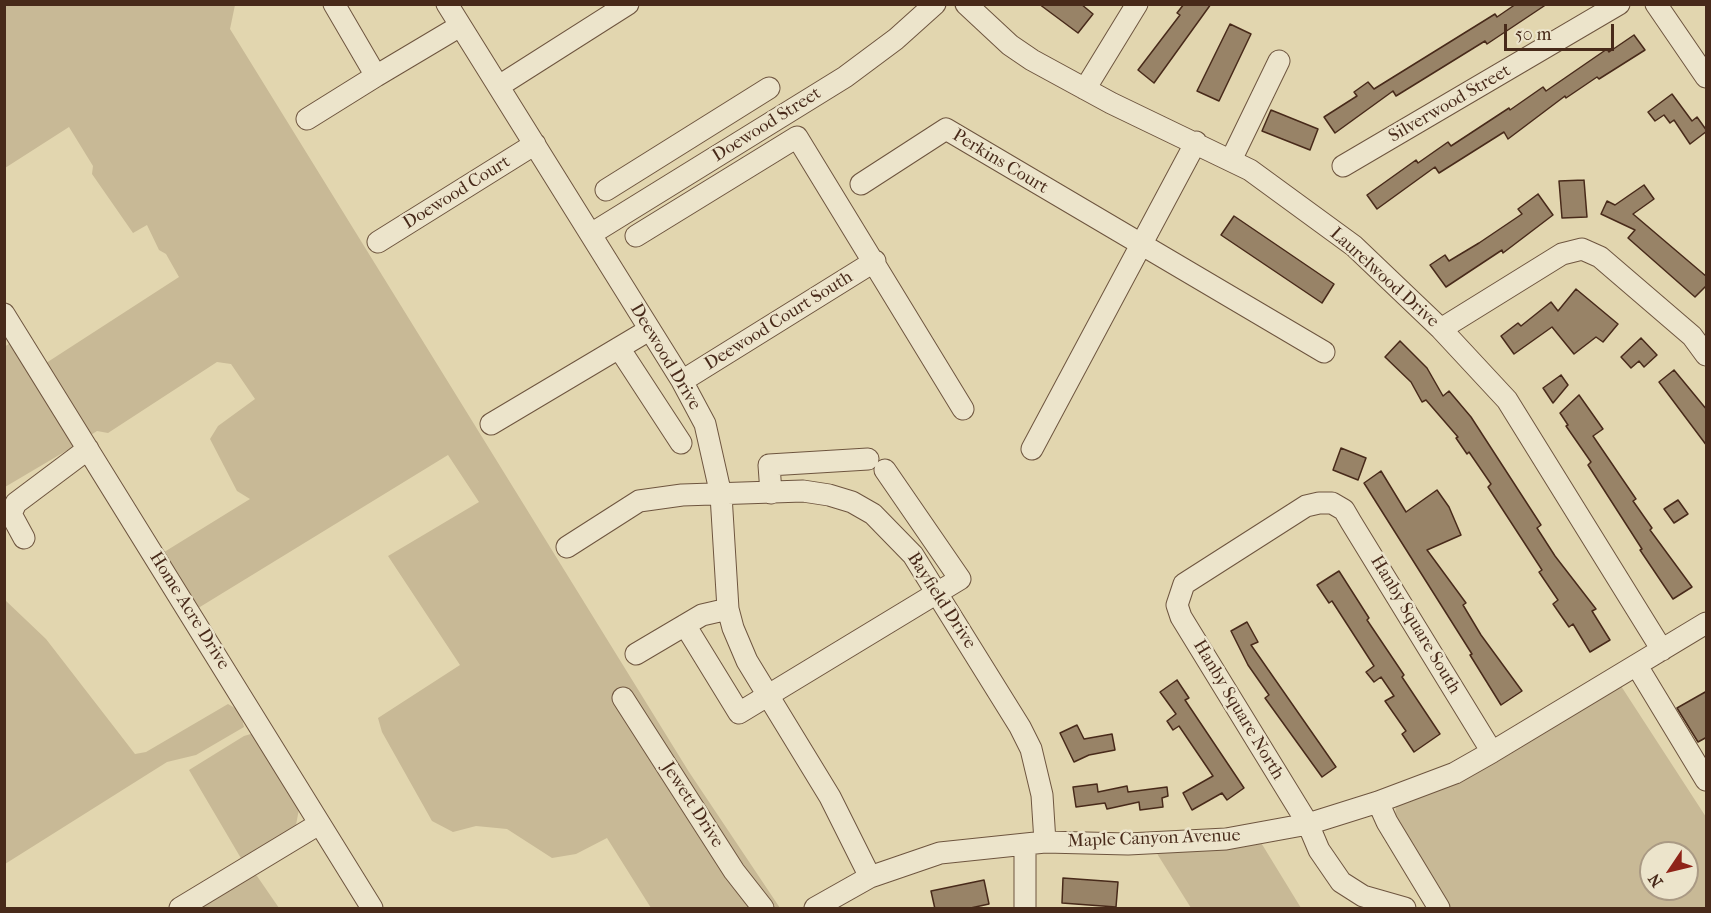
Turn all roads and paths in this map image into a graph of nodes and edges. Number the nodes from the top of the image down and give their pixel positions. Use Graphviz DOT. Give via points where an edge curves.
graph roads {
  1 [pos="333,4"];
  2 [pos="447,4"];
  3 [pos="628,4"];
  4 [pos="935,4"];
  5 [pos="966,4"];
  6 [pos="1137,4"];
  7 [pos="1619,4"];
  8 [pos="1656,4"];
  9 [pos="460,26"];
  10 [pos="1279,61"];
  11 [pos="376,76"];
  12 [pos="1707,76"];
  13 [pos="500,86"];
  14 [pos="769,88"];
  15 [pos="1085,89"];
  16 [pos="750,101"];
  17 [pos="307,118"];
  18 [pos="766,126"];
  19 [pos="1197,142"];
  20 [pos="682,143"];
  21 [pos="535,144"];
  22 [pos="779,148"];
  23 [pos="1231,160"];
  24 [pos="1342,166"];
  25 [pos="698,168"];
  26 [pos="861,184"];
  27 [pos="606,190"];
  28 [pos="711,190"];
  29 [pos="591,234"];
  30 [pos="636,236"];
  31 [pos="378,242"];
  32 [pos="1141,245"];
  33 [pos="875,261"];
  34 [pos="4,314"];
  35 [pos="1441,329"];
  36 [pos="649,330"];
  37 [pos="619,348"];
  38 [pos="1324,352"];
  39 [pos="1707,355"];
  40 [pos="682,381"];
  41 [pos="963,409"];
  42 [pos="491,424"];
  43 [pos="681,442"];
  44 [pos="88,449"];
  45 [pos="1032,449"];
  46 [pos="771,493"];
  47 [pos="721,495"];
  48 [pos="24,537"];
  49 [pos="567,547"];
  50 [pos="937,593"];
  51 [pos="1179,593"];
  52 [pos="728,609"];
  53 [pos="1707,623"];
  54 [pos="685,625"];
  55 [pos="1662,650"];
  56 [pos="636,654"];
  57 [pos="1637,666"];
  58 [pos="768,696"];
  59 [pos="623,699"];
  60 [pos="1492,752"];
  61 [pos="1707,780"];
  62 [pos="1378,802"];
  63 [pos="319,824"];
  64 [pos="1308,824"];
  65 [pos="1035,843"];
  66 [pos="870,877"];
  67 [pos="180,909"];
  68 [pos="372,909"];
  69 [pos="763,909"];
  70 [pos="815,909"];
  71 [pos="1025,909"];
  72 [pos="1405,909"];
  73 [pos="1439,909"];
  1 -- 11 [label="street"];
  2 -- 9 [label="street, Deewood Drive"];
  3 -- 13 [label="street"];
  4 -- 18 [label="street, Doewood Street" via="845,78"];
  5 -- 15 [label="street, Laurelwood Drive" via="1010,45"];
  6 -- 15 [label="street"];
  7 -- 24 [label="street, Silverwood Street"];
  8 -- 12 [label="street"];
  9 -- 11 [label="street"];
  9 -- 13 [label="street, Deewood Drive"];
  10 -- 23 [label="street"];
  11 -- 17 [label="street"];
  13 -- 21 [label="street, Deewood Drive"];
  14 -- 16 [label="street"];
  15 -- 19 [label="street, Laurelwood Drive"];
  16 -- 18 [label="street"];
  16 -- 20 [label="street"];
  18 -- 22 [label="street"];
  18 -- 25 [label="street, Doewood Street"];
  19 -- 23 [label="street, Laurelwood Drive"];
  19 -- 32 [label="street"];
  20 -- 25 [label="street"];
  20 -- 27 [label="street"];
  21 -- 29 [label="street, Deewood Drive"];
  21 -- 31 [label="street, Doewood Court"];
  22 -- 28 [label="street"];
  22 -- 33 [label="street" via="797,137"];
  23 -- 35 [label="street, Laurelwood Drive" via="1354,246"];
  25 -- 28 [label="street"];
  25 -- 29 [label="street, Doewood Street"];
  26 -- 32 [label="street, Perkins Court" via="946,129"];
  28 -- 30 [label="street"];
  29 -- 36 [label="street, Deewood Drive"];
  32 -- 38 [label="street, Perkins Court"];
  32 -- 45 [label="street"];
  33 -- 40 [label="street, Deewood Court South"];
  33 -- 41 [label="street"];
  34 -- 44 [label="street, Home Acre Drive"];
  35 -- 39 [label="street" via="1562,254 1582,249 1600,257 1692,336"];
  35 -- 55 [label="street, Laurelwood Drive" via="1507,400"];
  36 -- 37 [label="street"];
  36 -- 40 [label="street, Deewood Drive"];
  37 -- 42 [label="street"];
  37 -- 43 [label="street"];
  40 -- 47 [label="street, Deewood Drive" via="705,424"];
  44 -- 48 [label="street" via="16,503 11,514"];
  44 -- 63 [label="street, Home Acre Drive"];
  46 -- 47 [label="street, Bayfield Drive"];
  46 -- 50 [label="street, Bayfield Drive" via="802,491 829,495 873,514 913,555"];
  46 -- 50 [label="street" via="769,465 876,464 960,579"];
  47 -- 49 [label="street, Bayfield Drive" via="639,501"];
  47 -- 52 [label="street, Deewood Drive"];
  50 -- 58 [label="street"];
  50 -- 65 [label="street, Bayfield Drive" via="1031,749 1042,795"];
  51 -- 60 [label="street, Hanby Square South" via="1191,577 1306,506 1332,503 1344,510"];
  51 -- 64 [label="street, Hanby Square North" via="1181,617"];
  52 -- 54 [label="street" via="702,615"];
  52 -- 58 [label="street, Deewood Drive" via="747,661"];
  53 -- 55 [label="street, Maple Canyon Avenue"];
  54 -- 56 [label="street"];
  54 -- 58 [label="street" via="740,713"];
  55 -- 57 [label="street, Maple Canyon Avenue"];
  57 -- 60 [label="street, Maple Canyon Avenue"];
  57 -- 61 [label="street"];
  58 -- 66 [label="street, Deewood Drive" via="830,797"];
  59 -- 69 [label="street, Jewett Drive" via="734,871"];
  60 -- 62 [label="street, Maple Canyon Avenue" via="1455,772"];
  62 -- 64 [label="street, Maple Canyon Avenue"];
  62 -- 73 [label="street"];
  63 -- 67 [label="street"];
  63 -- 68 [label="street, Home Acre Drive"];
  64 -- 65 [label="street, Maple Canyon Avenue" via="1226,839"];
  64 -- 72 [label="street, Hanby Square North" via="1319,850 1341,882 1363,896"];
  65 -- 66 [label="street, Maple Canyon Avenue" via="940,853"];
  65 -- 71 [label="street, Bayfield Drive"];
  66 -- 70 [label="street, Maple Canyon Avenue"];
}
